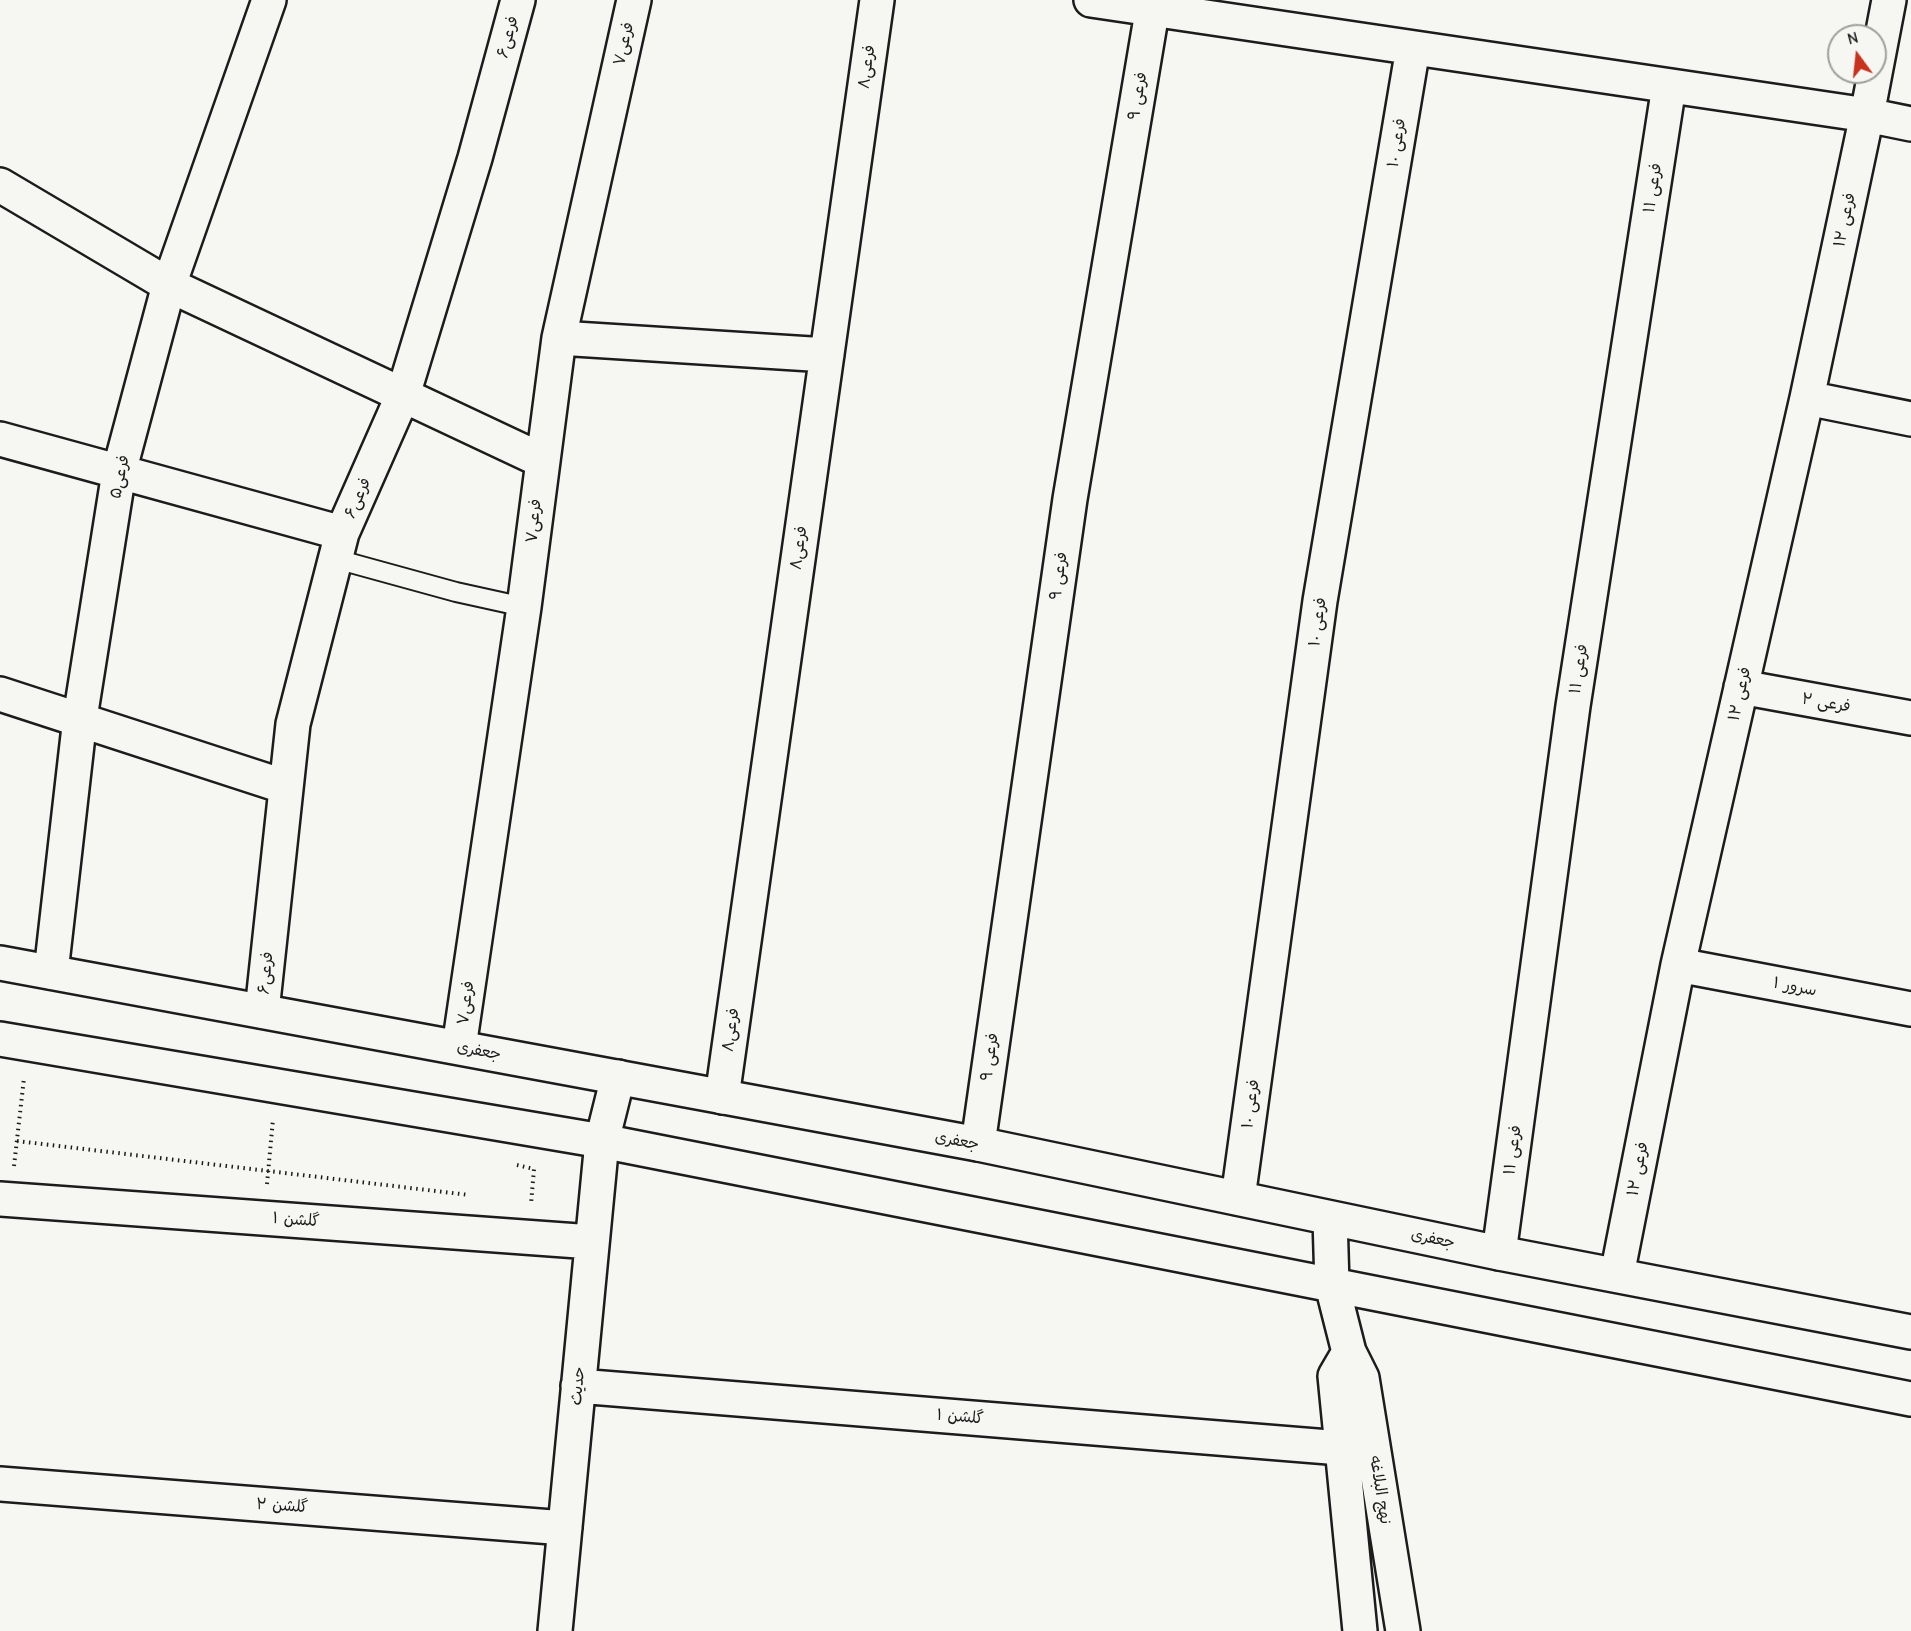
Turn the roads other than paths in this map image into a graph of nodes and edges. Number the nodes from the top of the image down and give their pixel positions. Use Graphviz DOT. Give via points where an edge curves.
graph roads {
  1 [pos="269,0"];
  2 [pos="518,0"];
  3 [pos="634,0"];
  4 [pos="877,0"];
  5 [pos="1091,0"];
  6 [pos="1889,0"];
  7 [pos="1153,5"];
  8 [pos="1413,48"];
  9 [pos="1669,86"];
  10 [pos="1867,115"];
  11 [pos="1911,124"];
  12 [pos="0,185"];
  13 [pos="169,285"];
  14 [pos="559,338"];
  15 [pos="827,354"];
  16 [pos="403,395"];
  17 [pos="1807,398"];
  18 [pos="1911,418"];
  19 [pos="0,439"];
  20 [pos="541,460"];
  21 [pos="119,472"];
  22 [pos="339,546"];
  23 [pos="524,607"];
  24 [pos="1741,687"];
  25 [pos="0,694"];
  26 [pos="80,718"];
  27 [pos="1911,718"];
  28 [pos="286,787"];
  29 [pos="0,963"];
  30 [pos="1678,965"];
  31 [pos="51,972"];
  32 [pos="1911,1009"];
  33 [pos="262,1011"];
  34 [pos="0,1039"];
  35 [pos="459,1047"];
  36 [pos="618,1077"];
  37 [pos="722,1097"];
  38 [pos="602,1141"];
  39 [pos="978,1144"];
  40 [pos="1238,1198"];
  41 [pos="5,1199"];
  42 [pos="1330,1218"];
  43 [pos="592,1242"];
  44 [pos="1499,1253"];
  45 [pos="1617,1275"];
  46 [pos="1332,1285"];
  47 [pos="1911,1332"];
  48 [pos="1349,1353"];
  49 [pos="578,1386"];
  50 [pos="1911,1399"];
  51 [pos="1341,1448"];
  52 [pos="0,1484"];
  53 [pos="565,1528"];
  54 [pos="555,1631"];
  55 [pos="1360,1631"];
  56 [pos="1403,1631"];
  1 -- 13 [label="street, فرعی۵"];
  2 -- 16 [label="street, فرعی۶"];
  3 -- 14 [label="street, فرعی۷"];
  4 -- 15 [label="street, فرعی۸"];
  5 -- 7 [label="street"];
  6 -- 10 [label="street, فرعی ۱۲"];
  7 -- 8 [label="street"];
  7 -- 39 [label="street, فرعی ۹" via="1070,499"];
  8 -- 9 [label="street"];
  8 -- 40 [label="street, فرعی ۱۰" via="1320,601"];
  9 -- 10 [label="street"];
  9 -- 44 [label="street, فرعی ۱۱" via="1573,706"];
  10 -- 11 [label="street"];
  10 -- 17 [label="street, فرعی ۱۲"];
  12 -- 13 [label="street"];
  13 -- 16 [label="street"];
  13 -- 21 [label="street, فرعی۵"];
  14 -- 15 [label="street"];
  14 -- 20 [label="street, فرعی۷"];
  15 -- 37 [label="street, فرعی۸"];
  16 -- 20 [label="street"];
  16 -- 22 [label="street, فرعی۶"];
  17 -- 18 [label="street"];
  17 -- 24 [label="street, فرعی ۱۲"];
  19 -- 21 [label="street"];
  20 -- 23 [label="street, فرعی۷"];
  21 -- 22 [label="street"];
  21 -- 26 [label="street, فرعی۵"];
  22 -- 23 [label="lane" via="456,592"];
  22 -- 28 [label="street, فرعی۶" via="292,724"];
  23 -- 35 [label="street, فرعی۷"];
  24 -- 27 [label="street, فرعی ۲"];
  24 -- 30 [label="street, فرعی ۱۲"];
  25 -- 26 [label="street"];
  26 -- 28 [label="street"];
  26 -- 31 [label="street, فرعی۵"];
  28 -- 33 [label="street, فرعی۶"];
  29 -- 31 [label="street, جعفری"];
  30 -- 32 [label="street, سرور ۱"];
  30 -- 45 [label="street, فرعی ۱۲"];
  31 -- 33 [label="street, جعفری"];
  33 -- 35 [label="street, جعفری"];
  34 -- 38 [label="street"];
  35 -- 36 [label="street, جعفری"];
  36 -- 37 [label="street, جعفری"];
  36 -- 38 [label="street, حدیث"];
  37 -- 39 [label="street, جعفری"];
  38 -- 43 [label="street, حدیث"];
  38 -- 46 [label="street"];
  39 -- 40 [label="street, جعفری"];
  40 -- 42 [label="street, جعفری"];
  41 -- 43 [label="street, گلشن ۱"];
  42 -- 44 [label="street, جعفری"];
  42 -- 46 [label="street, نهج البلاغه"];
  43 -- 49 [label="street, حدیث"];
  44 -- 45 [label="street, جعفری"];
  45 -- 47 [label="street, جعفری"];
  46 -- 48 [label="street, نهج البلاغه"];
  46 -- 50 [label="street"];
  48 -- 51 [label="street, نهج البلاغه" via="1335,1377"];
  48 -- 56 [label="street, نهج البلاغه" via="1362,1378"];
  49 -- 51 [label="street, گلشن ۱"];
  49 -- 53 [label="street, حدیث"];
  51 -- 55 [label="street, نهج البلاغه"];
  52 -- 53 [label="street, گلشن ۲"];
  53 -- 54 [label="street, حدیث"];
}
